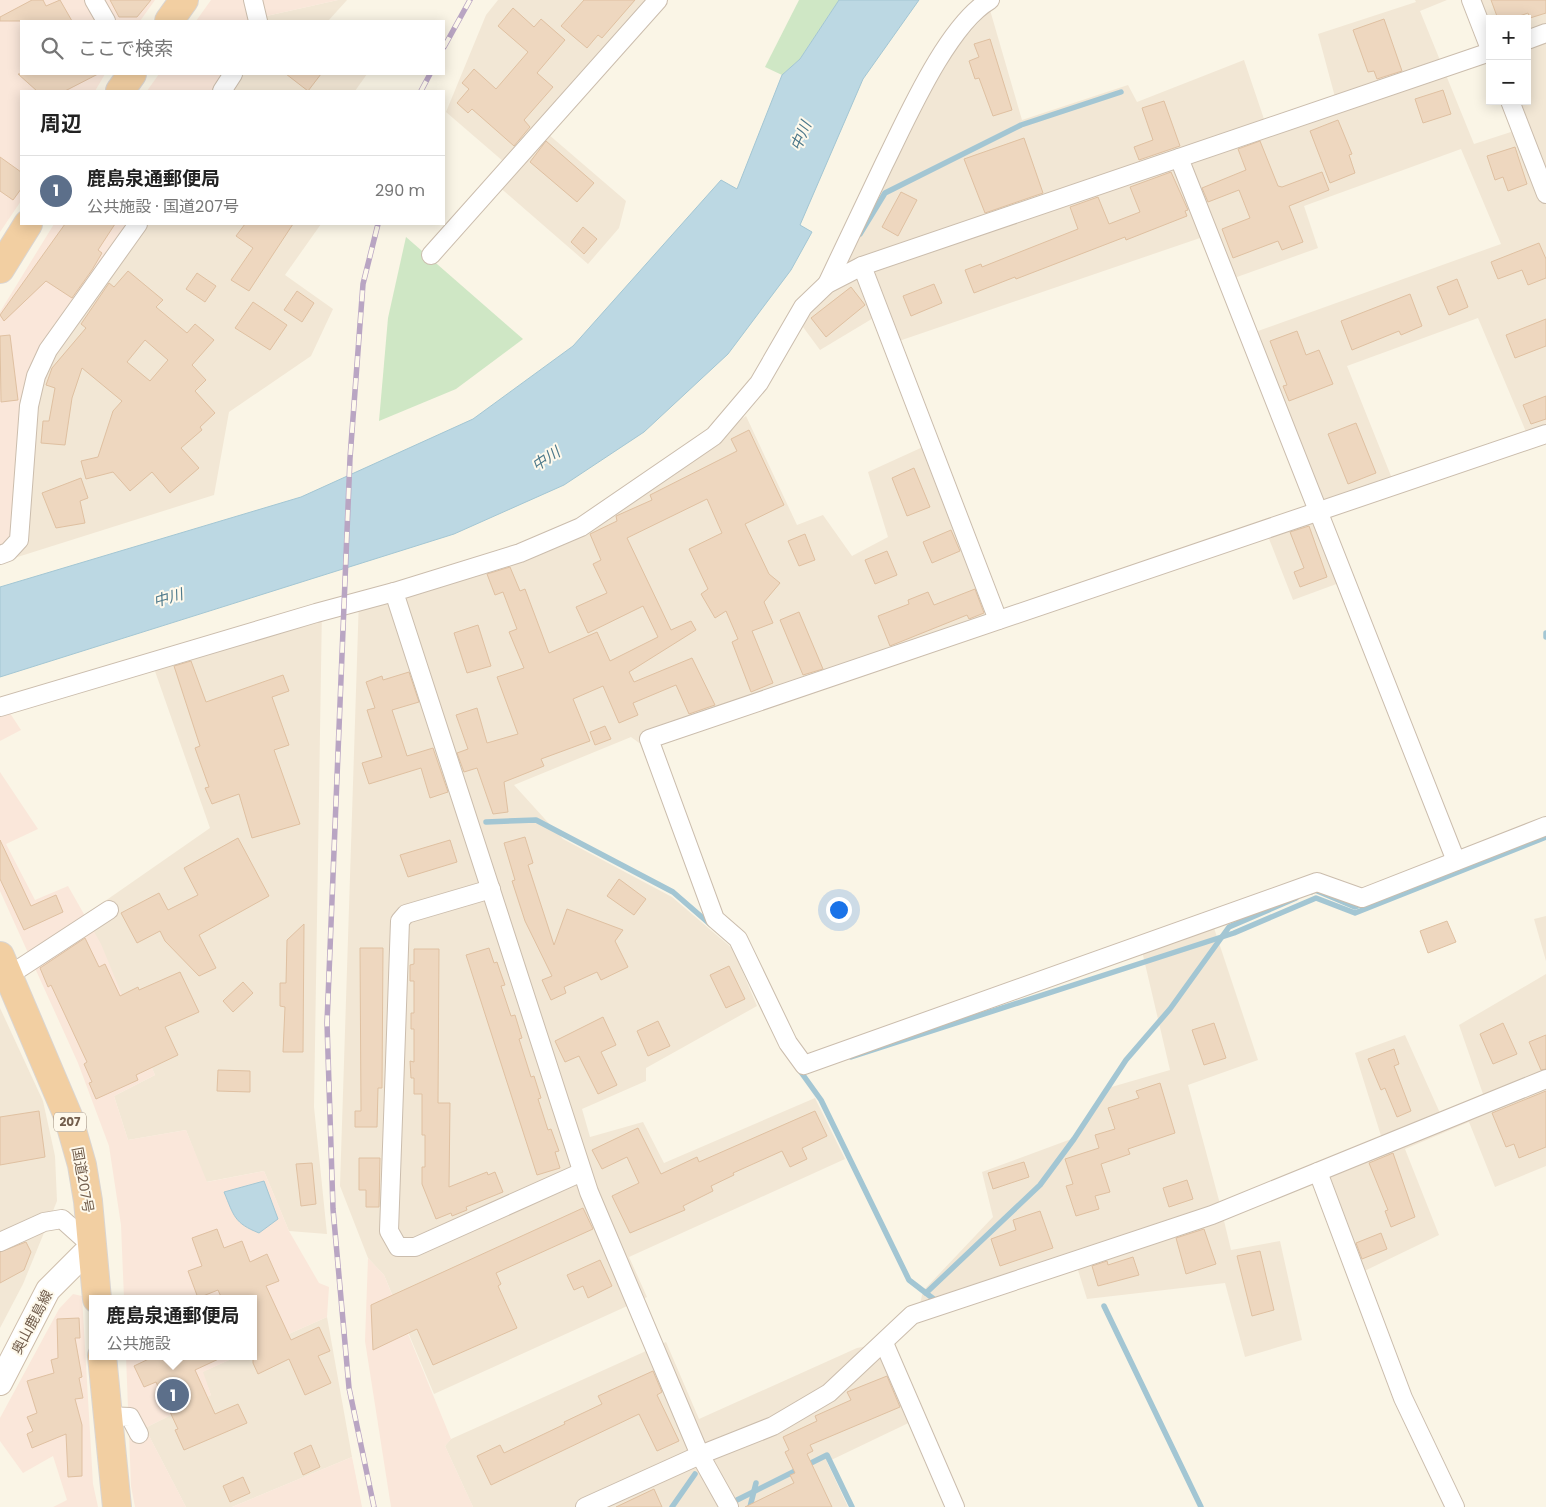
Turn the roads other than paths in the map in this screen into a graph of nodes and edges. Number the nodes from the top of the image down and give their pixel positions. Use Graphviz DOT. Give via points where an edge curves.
graph roads {
  1 [pos="94,0"];
  2 [pos="184,0"];
  3 [pos="253,0"];
  4 [pos="658,0"];
  5 [pos="990,0"];
  6 [pos="1471,0"];
  7 [pos="105,20"];
  8 [pos="170,20"];
  9 [pos="258,20"];
  10 [pos="1546,33"];
  11 [pos="1486,38"];
  12 [pos="1531,39"];
  13 [pos="1486,53"];
  14 [pos="131,75"];
  15 [pos="232,75"];
  16 [pos="121,90"];
  17 [pos="223,90"];
  18 [pos="1512,105"];
  19 [pos="1179,158"];
  20 [pos="1546,194"];
  21 [pos="27,225"];
  22 [pos="137,225"];
  23 [pos="430,255"];
  24 [pos="862,266"];
  25 [pos="0,269"];
  26 [pos="827,284"];
  27 [pos="1546,434"];
  28 [pos="1318,510"];
  29 [pos="0,555"];
  30 [pos="394,592"];
  31 [pos="998,620"];
  32 [pos="0,707"];
  33 [pos="1546,826"];
  34 [pos="1456,861"];
  35 [pos="490,890"];
  36 [pos="109,910"];
  37 [pos="4,966"];
  38 [pos="1546,1079"];
  39 [pos="582,1172"];
  40 [pos="1318,1172"];
  41 [pos="0,1242"];
  42 [pos="92,1246"];
  43 [pos="97,1295"];
  44 [pos="884,1343"];
  45 [pos="102,1360"];
  46 [pos="0,1382"];
  47 [pos="107,1416"];
  48 [pos="139,1434"];
  49 [pos="700,1455"];
  50 [pos="117,1507"];
  51 [pos="585,1507"];
  52 [pos="729,1507"];
  53 [pos="955,1507"];
  54 [pos="1455,1507"];
  1 -- 7 [label="street"];
  2 -- 8 [label="highway"];
  3 -- 9 [label="street"];
  4 -- 23 [label="street"];
  5 -- 26 [label="street" via="956,35 923,85"];
  6 -- 11 [label="street"];
  10 -- 12 [label="street"];
  13 -- 19 [label="street"];
  14 -- 16 [label="highway"];
  15 -- 17 [label="street"];
  18 -- 20 [label="street"];
  19 -- 24 [label="street"];
  19 -- 28 [label="street"];
  21 -- 25 [label="highway"];
  22 -- 29 [label="street" via="48,350 36,376 29,406 19,540 8,552"];
  24 -- 26 [label="street"];
  24 -- 31 [label="street"];
  26 -- 30 [label="street" via="802,307 759,382 714,436 582,527 520,553"];
  27 -- 28 [label="street"];
  28 -- 31 [label="street"];
  28 -- 34 [label="street"];
  30 -- 32 [label="street"];
  30 -- 35 [label="street"];
  31 -- 34 [label="street" via="649,738 715,919 738,939 788,1043 804,1065 1317,882 1362,898"];
  33 -- 34 [label="street"];
  35 -- 39 [label="street"];
  35 -- 39 [label="street" via="406,914 400,921 390,1231 398,1247 415,1248"];
  36 -- 37 [label="street"];
  37 -- 42 [label="highway, 国道207号 / 207" via="68,1116 82,1165"];
  38 -- 40 [label="street"];
  39 -- 49 [label="street"];
  40 -- 44 [label="street" via="1212,1214 912,1315"];
  40 -- 54 [label="street" via="1403,1398"];
  41 -- 42 [label="street" via="44,1222 62,1219"];
  42 -- 43 [label="highway, 国道207号 / 207"];
  42 -- 46 [label="main road, 奥山鹿島線" via="48,1290"];
  44 -- 49 [label="street" via="829,1393 772,1426"];
  44 -- 53 [label="street"];
  45 -- 47 [label="highway"];
  47 -- 48 [label="street" via="130,1417"];
  47 -- 50 [label="highway"];
  49 -- 51 [label="street"];
  49 -- 52 [label="street"];
}
